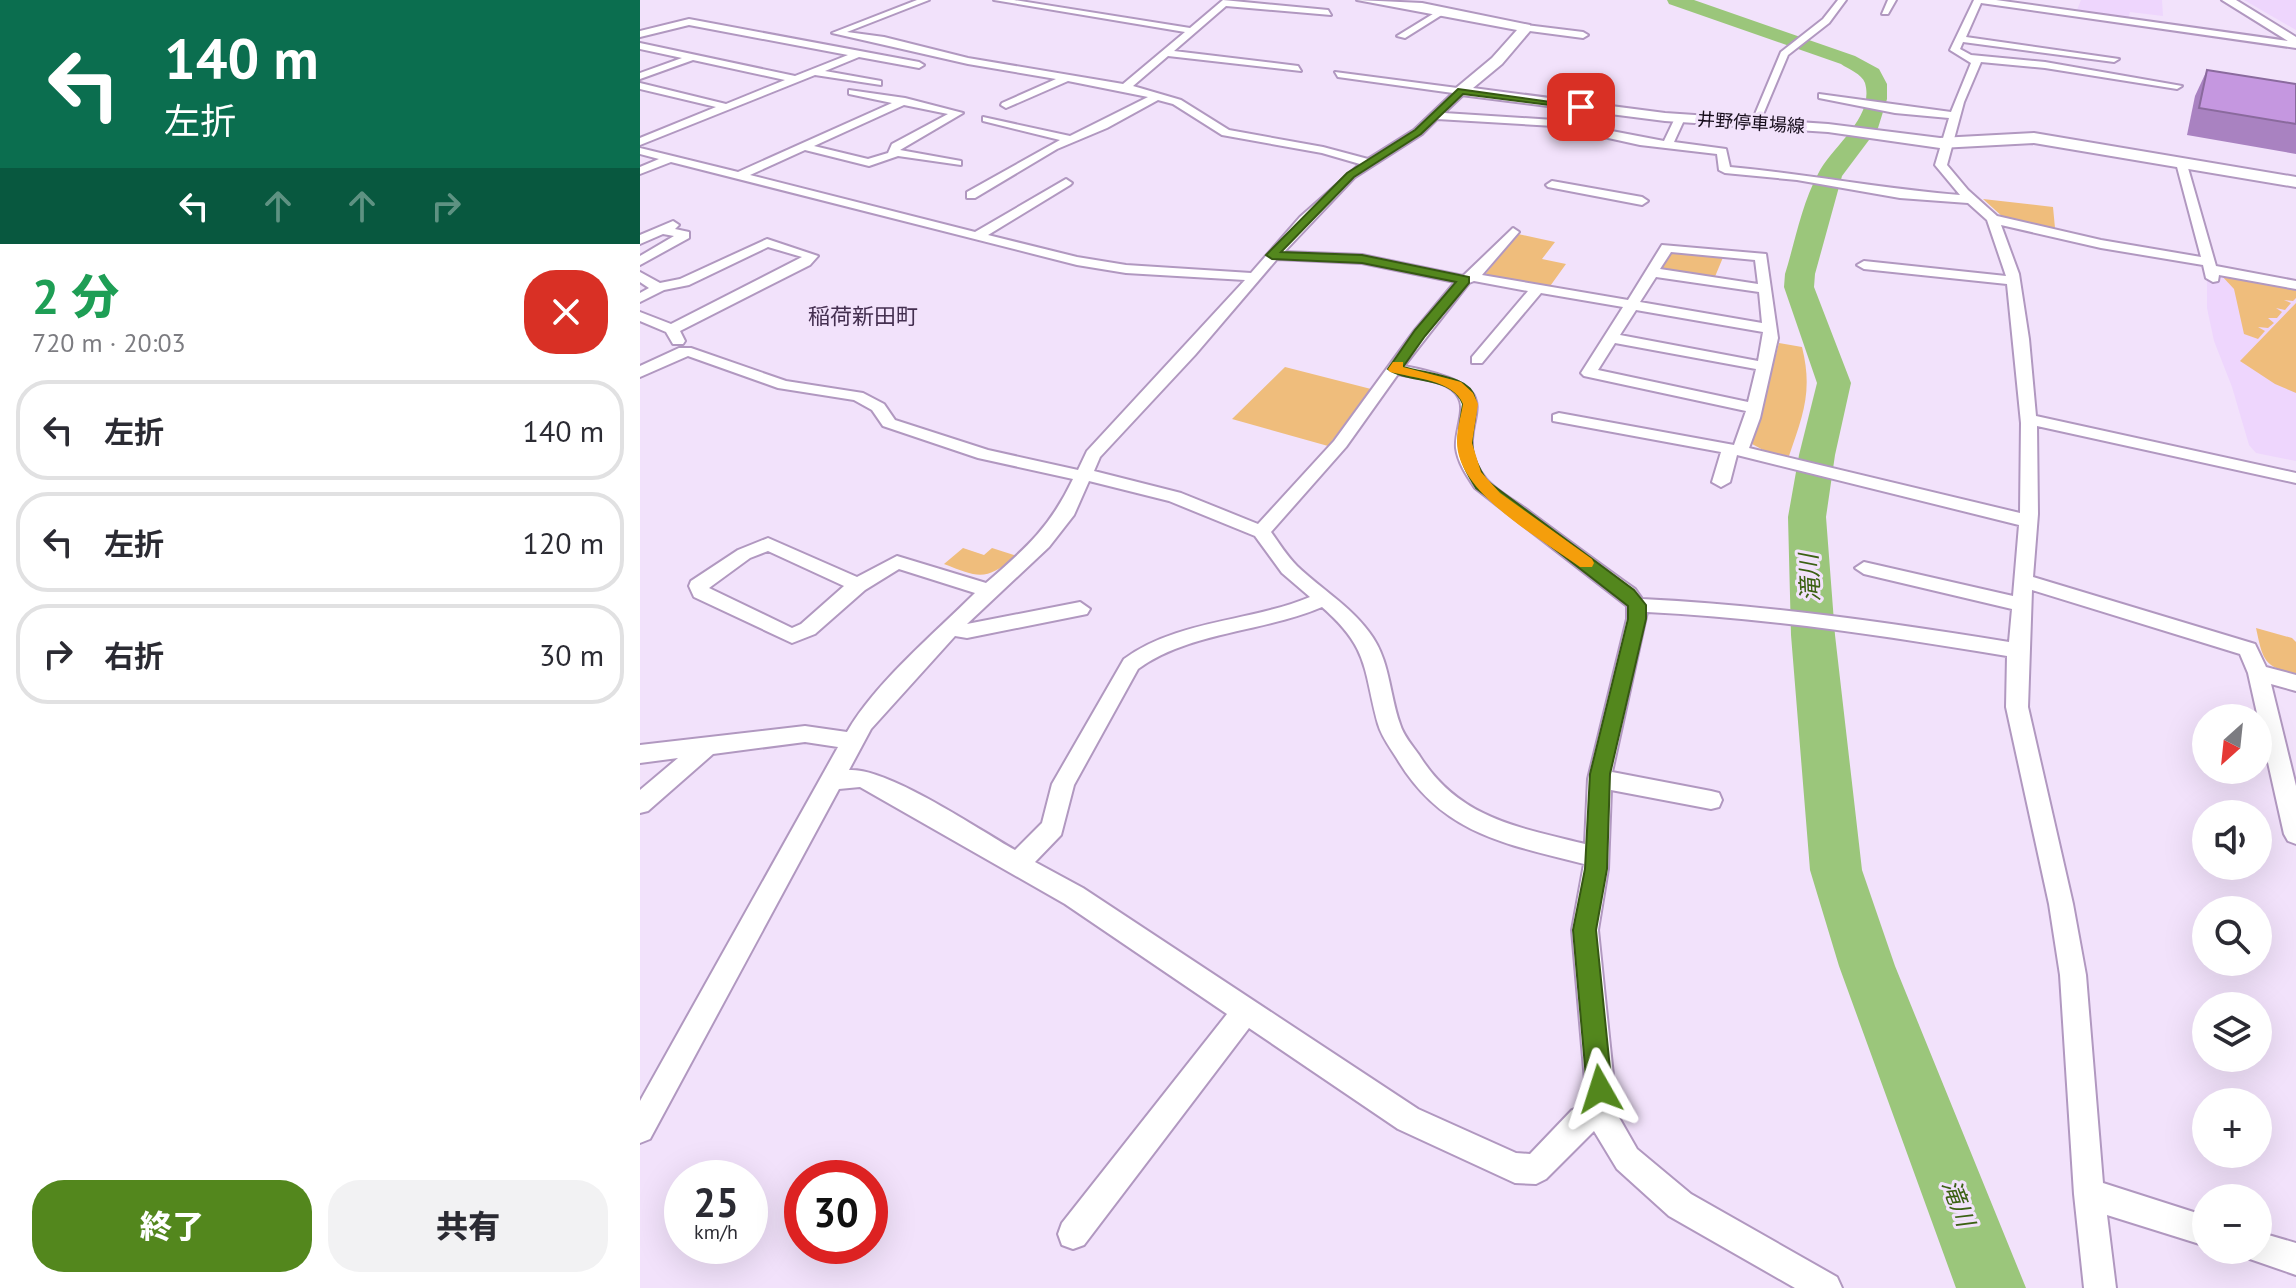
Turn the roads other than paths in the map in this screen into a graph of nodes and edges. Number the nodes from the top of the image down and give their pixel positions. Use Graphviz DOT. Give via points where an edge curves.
graph roads {
  1 [pos="925,0"];
  2 [pos="998,0"];
  3 [pos="1363,0"];
  4 [pos="1842,0"];
  5 [pos="1892,0"];
  6 [pos="2228,0"];
  7 [pos="1226,2"];
  8 [pos="1422,3"];
  9 [pos="2074,6"];
  10 [pos="1444,11"];
  11 [pos="1885,12"];
  12 [pos="1328,13"];
  13 [pos="1526,28"];
  14 [pos="1195,31"];
  15 [pos="640,34"];
  16 [pos="1583,35"];
  17 [pos="1402,36"];
  18 [pos="1960,39"];
  19 [pos="889,41"];
  20 [pos="2296,43"];
  21 [pos="640,46"];
  22 [pos="1169,53"];
  23 [pos="857,54"];
  24 [pos="693,57"];
  25 [pos="1972,58"];
  26 [pos="2114,59"];
  27 [pos="919,65"];
  28 [pos="1298,69"];
  29 [pos="813,72"];
  30 [pos="1338,74"];
  31 [pos="640,76"];
  32 [pos="1066,78"];
  33 [pos="795,79"];
  34 [pos="887,85"];
  35 [pos="640,86"];
  36 [pos="2177,86"];
  37 [pos="1126,87"];
  38 [pos="1461,91"];
  39 [pos="853,92"];
  40 [pos="1157,96"];
  41 [pos="1823,96"];
  42 [pos="905,101"];
  43 [pos="1006,105"];
  44 [pos="727,107"];
  45 [pos="1436,116"];
  46 [pos="1956,116"];
  47 [pos="1680,118"];
  48 [pos="987,119"];
  49 [pos="1754,124"];
  50 [pos="640,132"];
  51 [pos="655,136"];
  52 [pos="1070,139"];
  53 [pos="640,142"];
  54 [pos="1668,144"];
  55 [pos="1947,144"];
  56 [pos="804,147"];
  57 [pos="640,151"];
  58 [pos="895,152"];
  59 [pos="669,159"];
  60 [pos="957,163"];
  61 [pos="1368,163"];
  62 [pos="2182,163"];
  63 [pos="640,171"];
  64 [pos="741,175"];
  65 [pos="2296,182"];
  66 [pos="1066,183"];
  67 [pos="1552,185"];
  68 [pos="971,195"];
  69 [pos="1973,200"];
  70 [pos="1642,201"];
  71 [pos="1993,219"];
  72 [pos="675,224"];
  73 [pos="662,230"];
  74 [pos="1513,232"];
  75 [pos="977,236"];
  76 [pos="640,240"];
  77 [pos="1272,255"];
  78 [pos="640,261"];
  79 [pos="1864,265"];
  80 [pos="2210,270"];
  81 [pos="1651,272"];
  82 [pos="640,276"];
  83 [pos="1253,277"];
  84 [pos="1469,279"];
  85 [pos="2013,281"];
  86 [pos="2296,285"];
  87 [pos="659,287"];
  88 [pos="1765,289"];
  89 [pos="1536,290"];
  90 [pos="640,298"];
  91 [pos="1632,305"];
  92 [pos="640,316"];
  93 [pos="672,329"];
  94 [pos="1770,329"];
  95 [pos="1612,338"];
  96 [pos="684,351"];
  97 [pos="1477,360"];
  98 [pos="1763,366"];
  99 [pos="1395,369"];
  100 [pos="640,372"];
  101 [pos="1754,408"];
  102 [pos="1559,418"];
  103 [pos="2028,419"];
  104 [pos="1735,450"];
  105 [pos="1082,475"];
  106 [pos="2296,478"];
  107 [pos="1721,482"];
  108 [pos="2028,521"];
  109 [pos="1261,532"];
  110 [pos="1864,568"];
  111 [pos="2024,581"];
  112 [pos="858,585"];
  113 [pos="989,591"];
  114 [pos="1324,599"];
  115 [pos="1637,605"];
  116 [pos="2021,605"];
  117 [pos="1080,609"];
  118 [pos="950,628"];
  119 [pos="2018,651"];
  120 [pos="2258,673"];
  121 [pos="2296,683"];
  122 [pos="852,741"];
  123 [pos="706,747"];
  124 [pos="640,754"];
  125 [pos="1599,779"];
  126 [pos="831,780"];
  127 [pos="1711,800"];
  128 [pos="640,804"];
  129 [pos="2296,834"];
  130 [pos="1596,857"];
  131 [pos="1017,864"];
  132 [pos="1246,1011"];
  133 [pos="1603,1118"];
  134 [pos="640,1129"];
  135 [pos="2089,1194"];
  136 [pos="2192,1227"];
  137 [pos="1073,1234"];
  138 [pos="2272,1251"];
  139 [pos="2296,1259"];
  140 [pos="1826,1288"];
  141 [pos="2100,1288"];
  1 -- 19 [label="street" via="836,33"];
  2 -- 14 [label="street"];
  3 -- 8 [label="main road"];
  4 -- 49 [label="street" via="1826,21 1791,46"];
  5 -- 11 [label="street"];
  6 -- 20 [label="main road"];
  7 -- 12 [label="street"];
  7 -- 14 [label="street"];
  8 -- 10 [label="main road"];
  9 -- 18 [label="street" via="1978,0"];
  9 -- 20 [label="street"];
  10 -- 13 [label="main road"];
  10 -- 17 [label="street"];
  13 -- 16 [label="street"];
  13 -- 38 [label="main road"];
  14 -- 22 [label="street"];
  15 -- 23 [label="street" via="689,22"];
  18 -- 25 [label="street" via="1955,50"];
  18 -- 26 [label="street"];
  19 -- 23 [label="street"];
  19 -- 32 [label="street"];
  21 -- 24 [label="street"];
  22 -- 28 [label="street"];
  22 -- 37 [label="street"];
  23 -- 27 [label="street"];
  23 -- 29 [label="street"];
  24 -- 31 [label="street"];
  24 -- 33 [label="street"];
  25 -- 36 [label="street"];
  25 -- 46 [label="street" via="1976,62"];
  29 -- 33 [label="street"];
  29 -- 34 [label="street"];
  30 -- 38 [label="street"];
  32 -- 37 [label="street"];
  32 -- 43 [label="street"];
  33 -- 44 [label="street"];
  35 -- 44 [label="street"];
  37 -- 40 [label="street"];
  38 -- 45 [label="street"];
  38 -- 47 [label="main road, 井野停車場線"];
  39 -- 42 [label="street"];
  40 -- 52 [label="street"];
  40 -- 61 [label="street" via="1177,102 1226,133"];
  41 -- 46 [label="street"];
  42 -- 56 [label="street"];
  42 -- 58 [label="street" via="958,113 896,146"];
  44 -- 51 [label="street"];
  45 -- 54 [label="street" via="1554,123"];
  45 -- 61 [label="street"];
  46 -- 55 [label="street"];
  47 -- 49 [label="main road, 井野停車場線"];
  47 -- 54 [label="street"];
  48 -- 52 [label="street"];
  49 -- 55 [label="main road, 井野停車場線"];
  50 -- 51 [label="street"];
  51 -- 53 [label="street"];
  52 -- 68 [label="street"];
  54 -- 69 [label="street" via="1722,151 1725,170"];
  55 -- 62 [label="main road, 井野停車場線" via="2034,138"];
  55 -- 69 [label="street" via="1941,165"];
  56 -- 58 [label="street" via="869,163"];
  56 -- 64 [label="street"];
  57 -- 59 [label="street"];
  58 -- 60 [label="street"];
  59 -- 63 [label="street"];
  59 -- 64 [label="street"];
  61 -- 77 [label="street"];
  62 -- 65 [label="main road, 井野停車場線"];
  62 -- 80 [label="street"];
  64 -- 75 [label="street"];
  66 -- 75 [label="street"];
  67 -- 70 [label="street"];
  69 -- 71 [label="street"];
  71 -- 80 [label="street"];
  71 -- 85 [label="street"];
  72 -- 73 [label="street"];
  73 -- 76 [label="street"];
  73 -- 78 [label="street" via="685,235"];
  74 -- 84 [label="street"];
  75 -- 83 [label="street" via="1126,269"];
  77 -- 83 [label="street"];
  77 -- 84 [label="street" via="1362,259"];
  79 -- 85 [label="street"];
  80 -- 86 [label="street"];
  81 -- 88 [label="street"];
  81 -- 88 [label="street" via="1671,247 1761,257"];
  81 -- 91 [label="street"];
  82 -- 87 [label="street"];
  83 -- 105 [label="street" via="1104,442"];
  84 -- 89 [label="street"];
  84 -- 99 [label="street"];
  85 -- 103 [label="street"];
  87 -- 90 [label="street"];
  87 -- 93 [label="street" via="684,282 767,243 811,256"];
  88 -- 94 [label="street"];
  89 -- 91 [label="street"];
  89 -- 97 [label="street"];
  91 -- 94 [label="street"];
  91 -- 95 [label="street"];
  92 -- 93 [label="street"];
  93 -- 96 [label="street"];
  94 -- 98 [label="street"];
  95 -- 98 [label="street"];
  95 -- 101 [label="street" via="1589,373"];
  96 -- 100 [label="street"];
  96 -- 105 [label="street" via="783,385 858,396 878,407 889,423 956,445"];
  98 -- 101 [label="street"];
  99 -- 109 [label="street" via="1340,444"];
  99 -- 115 [label="street" via="1456,385 1468,396 1464,443 1481,484"];
  101 -- 104 [label="street"];
  102 -- 104 [label="street"];
  103 -- 106 [label="street"];
  103 -- 108 [label="street"];
  104 -- 107 [label="street"];
  104 -- 108 [label="street"];
  105 -- 109 [label="street" via="1175,497"];
  105 -- 113 [label="street" via="1053,531"];
  108 -- 111 [label="street"];
  109 -- 114 [label="street" via="1289,569"];
  110 -- 116 [label="street"];
  111 -- 116 [label="street"];
  111 -- 120 [label="street" via="2243,647 2252,654"];
  112 -- 112 [label="street" via="808,629 792,636 698,586 768,544"];
  112 -- 113 [label="street" via="897,562"];
  113 -- 118 [label="street"];
  114 -- 130 [label="street" via="1369,648 1390,728 1439,797 1495,831"];
  114 -- 131 [label="street" via="1281,617 1141,655 1063,784 1053,828"];
  115 -- 119 [label="street" via="1709,607 1849,623"];
  115 -- 125 [label="street"];
  116 -- 119 [label="street"];
  117 -- 118 [label="street" via="967,631"];
  118 -- 122 [label="street" via="890,691"];
  119 -- 135 [label="street" via="2021,730 2073,975"];
  120 -- 121 [label="street"];
  120 -- 129 [label="street"];
  122 -- 123 [label="street" via="805,734"];
  122 -- 126 [label="street"];
  123 -- 124 [label="street"];
  123 -- 128 [label="street"];
  125 -- 127 [label="street"];
  125 -- 130 [label="street"];
  126 -- 131 [label="street" via="869,780"];
  126 -- 134 [label="street"];
  130 -- 133 [label="street" via="1585,930"];
  131 -- 132 [label="street" via="1084,902"];
  132 -- 133 [label="street" via="1408,1119 1515,1168 1536,1169 1582,1120"];
  132 -- 137 [label="street"];
  133 -- 140 [label="street" via="1627,1159 1680,1205"];
  135 -- 136 [label="street"];
  135 -- 141 [label="street"];
  138 -- 139 [label="street"];
}
